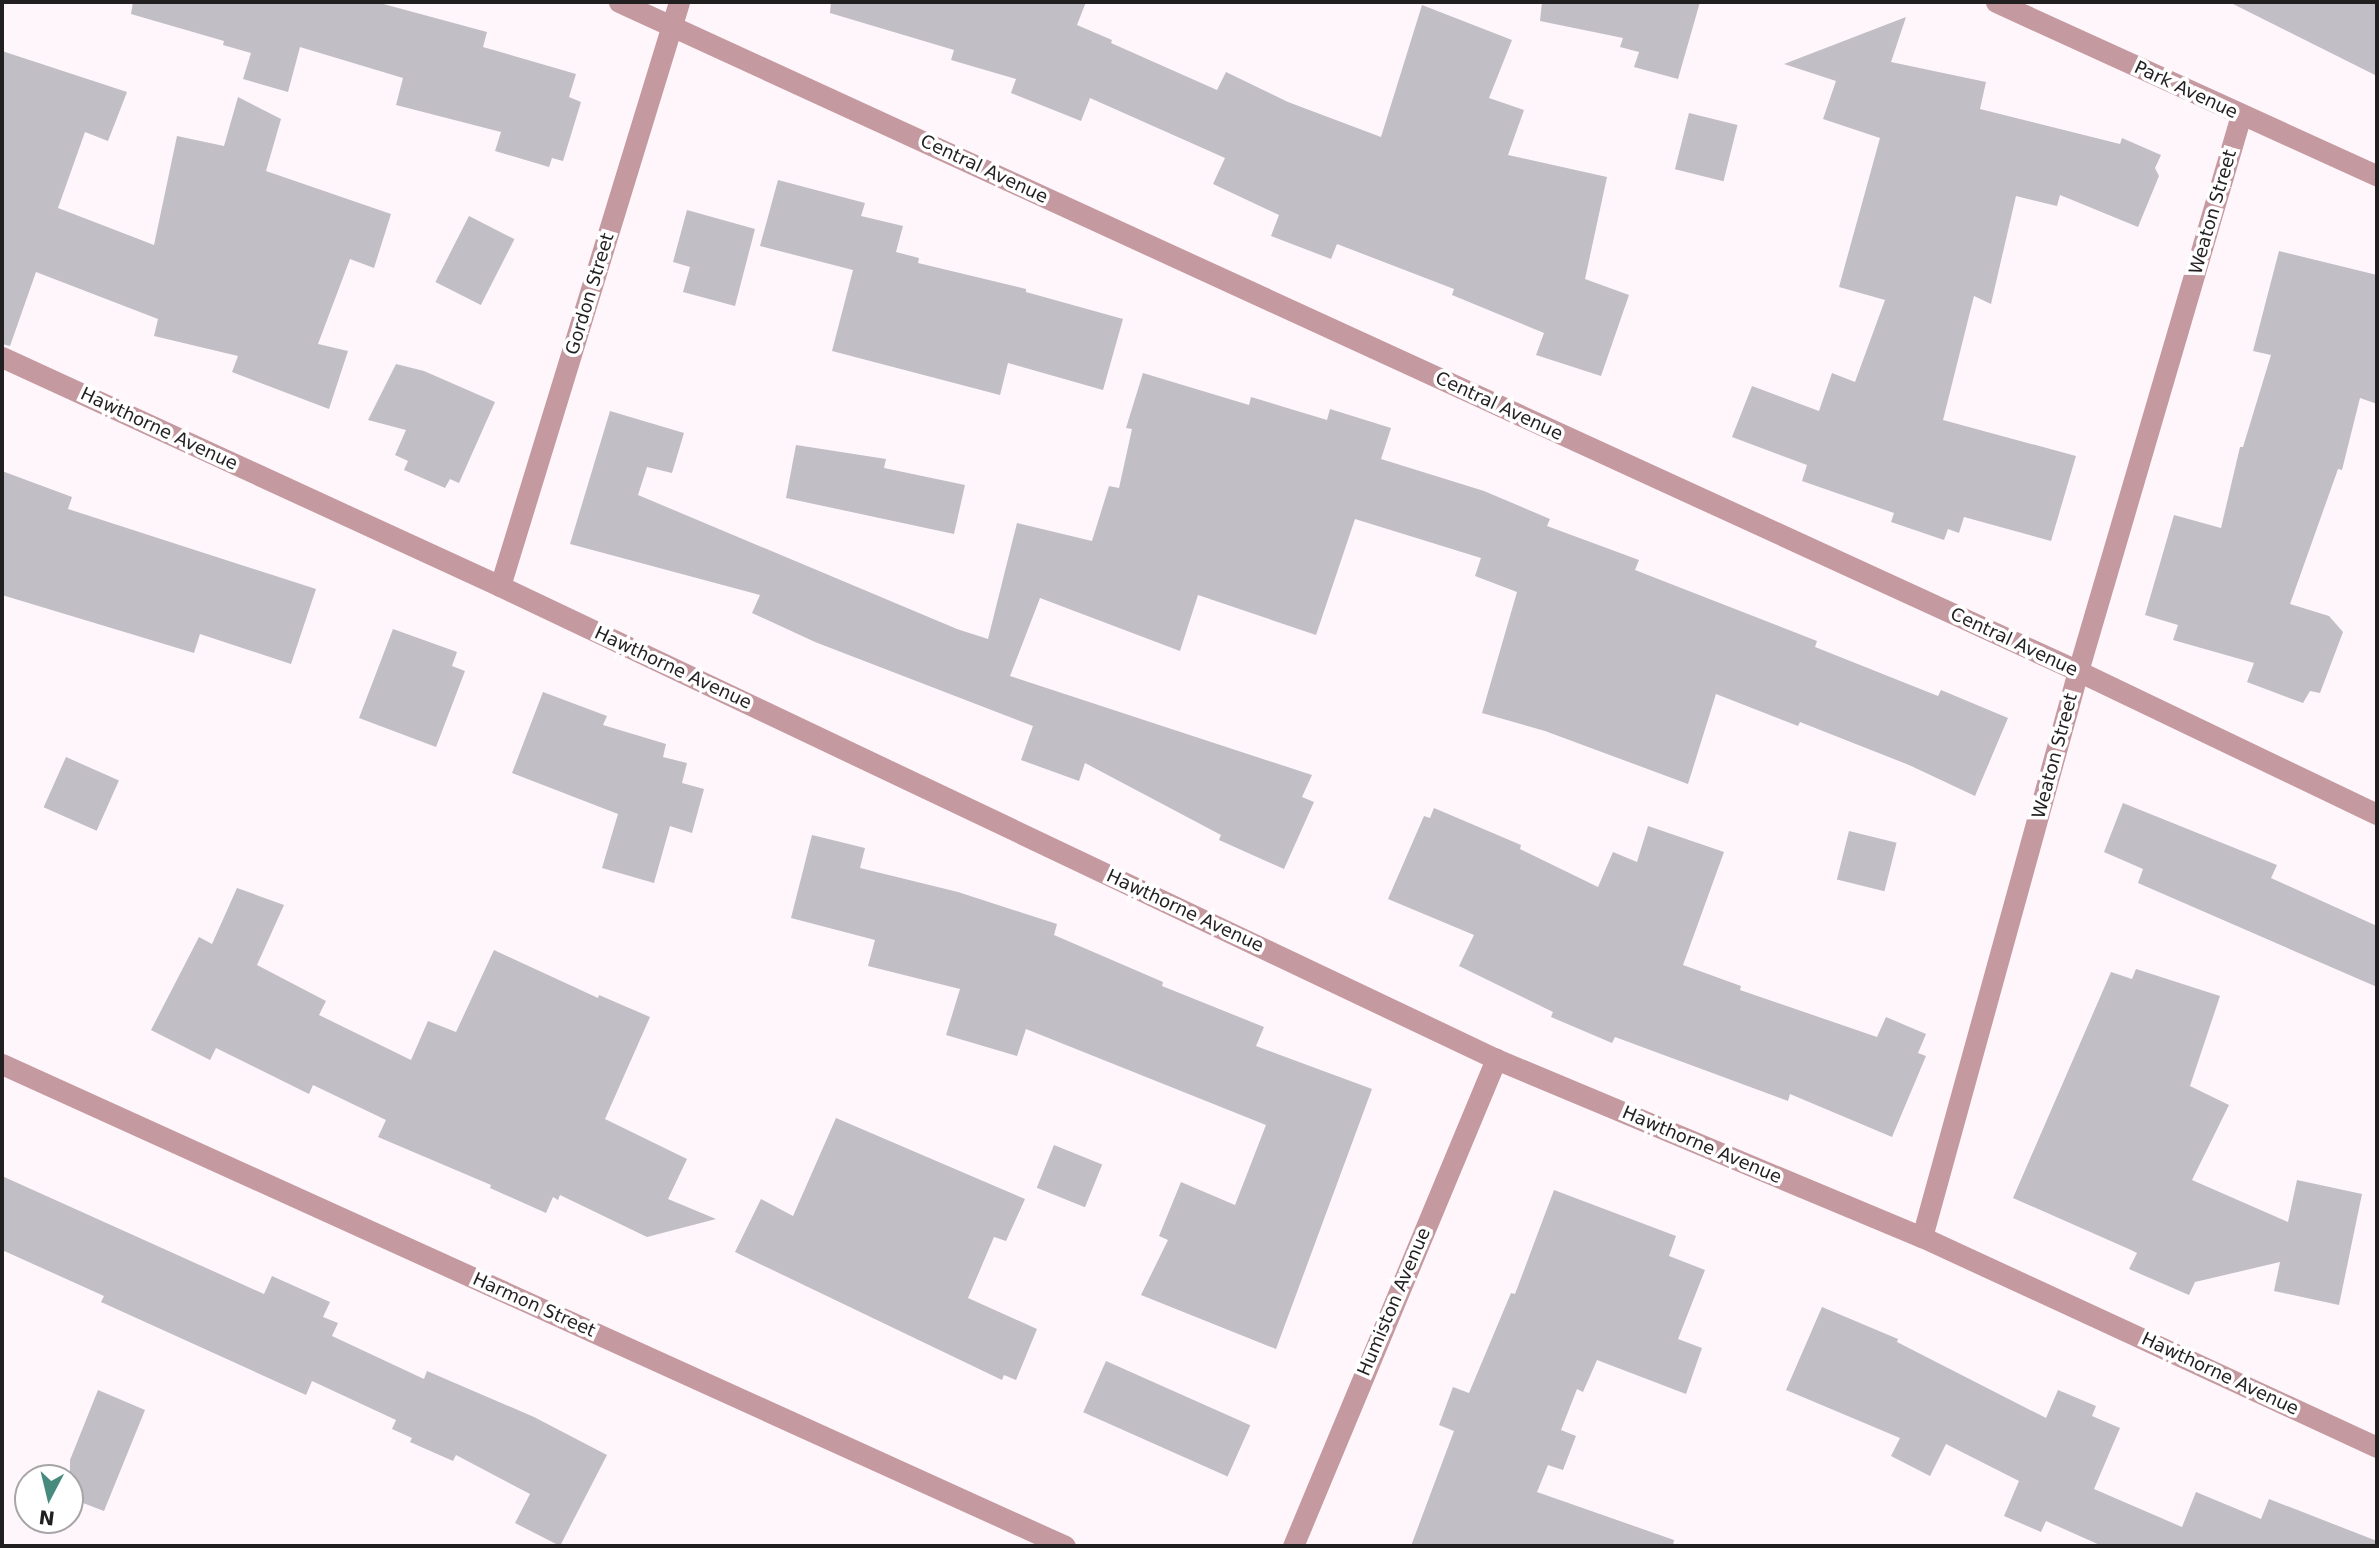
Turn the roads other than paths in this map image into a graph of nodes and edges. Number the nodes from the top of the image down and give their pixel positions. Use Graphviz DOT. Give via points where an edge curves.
graph roads {
  1 [pos="619,2"];
  2 [pos="679,2"];
  3 [pos="1996,2"];
  4 [pos="672,26"];
  5 [pos="2241,116"];
  6 [pos="2377,176"];
  7 [pos="2,357"];
  8 [pos="500,586"];
  9 [pos="2078,671"];
  10 [pos="2377,814"];
  11 [pos="1496,1059"];
  12 [pos="2,1064"];
  13 [pos="1922,1237"];
  14 [pos="2377,1447"];
  15 [pos="1065,1546"];
  16 [pos="1293,1546"];
  1 -- 4 [label="street, Central Avenue"];
  2 -- 4 [label="street, Gordon Street"];
  3 -- 5 [label="street, Park Avenue"];
  4 -- 8 [label="street, Gordon Street"];
  4 -- 9 [label="street, Central Avenue"];
  5 -- 6 [label="street, Park Avenue"];
  5 -- 9 [label="street, Weaton Street"];
  7 -- 8 [label="street, Hawthorne Avenue"];
  8 -- 11 [label="street, Hawthorne Avenue"];
  9 -- 10 [label="street, Central Avenue"];
  9 -- 13 [label="street, Weaton Street"];
  11 -- 13 [label="street, Hawthorne Avenue"];
  11 -- 16 [label="street, Humiston Avenue"];
  12 -- 15 [label="street, Harmon Street"];
  13 -- 14 [label="street, Hawthorne Avenue"];
}
